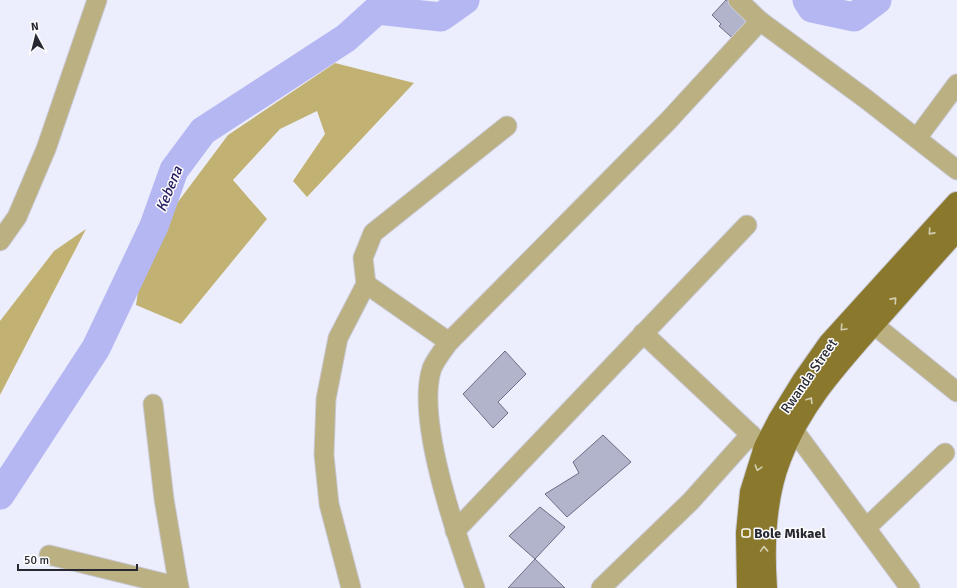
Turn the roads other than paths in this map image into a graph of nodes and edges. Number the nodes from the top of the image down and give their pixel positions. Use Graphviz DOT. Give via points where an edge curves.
graph roads {
  1 [pos="97,0"];
  2 [pos="738,0"];
  3 [pos="760,21"];
  4 [pos="957,84"];
  5 [pos="507,126"];
  6 [pos="917,138"];
  7 [pos="957,170"];
  8 [pos="957,203"];
  9 [pos="747,226"];
  10 [pos="957,230"];
  11 [pos="0,241"];
  12 [pos="366,284"];
  13 [pos="873,324"];
  14 [pos="643,333"];
  15 [pos="449,342"];
  16 [pos="957,392"];
  17 [pos="153,404"];
  18 [pos="793,429"];
  19 [pos="765,447"];
  20 [pos="945,453"];
  21 [pos="866,528"];
  22 [pos="455,531"];
  23 [pos="49,555"];
  24 [pos="179,587"];
  25 [pos="351,588"];
  26 [pos="475,588"];
  27 [pos="601,588"];
  28 [pos="748,588"];
  29 [pos="766,588"];
  30 [pos="910,588"];
  1 -- 11 [label="street" via="46,149 17,217"];
  2 -- 3 [label="street"];
  3 -- 6 [label="street"];
  3 -- 15 [label="street" via="668,121"];
  4 -- 6 [label="street"];
  5 -- 12 [label="street" via="373,233 363,258"];
  6 -- 7 [label="street"];
  8 -- 19 [label="main road, Rwanda Street, one-way" via="829,344 802,381"];
  9 -- 14 [label="street"];
  13 -- 10 [label="main road, Rwanda Street, one-way"];
  12 -- 15 [label="street"];
  12 -- 25 [label="street" via="338,338 326,399 324,454 329,504"];
  13 -- 16 [label="street"];
  18 -- 13 [label="main road, Rwanda Street, one-way" via="834,366"];
  14 -- 19 [label="street"];
  14 -- 22 [label="street"];
  15 -- 22 [label="street" via="433,368 428,387 430,431"];
  17 -- 24 [label="street" via="164,499"];
  18 -- 19 [label="main road, Rwanda Street"];
  18 -- 21 [label="street"];
  19 -- 27 [label="street" via="691,502"];
  19 -- 28 [label="main road, Rwanda Street, one-way" via="751,492 747,533"];
  29 -- 19 [label="main road, Rwanda Street, one-way" via="764,542 770,496"];
  20 -- 21 [label="street"];
  21 -- 30 [label="street"];
  22 -- 26 [label="street"];
  23 -- 24 [label="street"];
}
